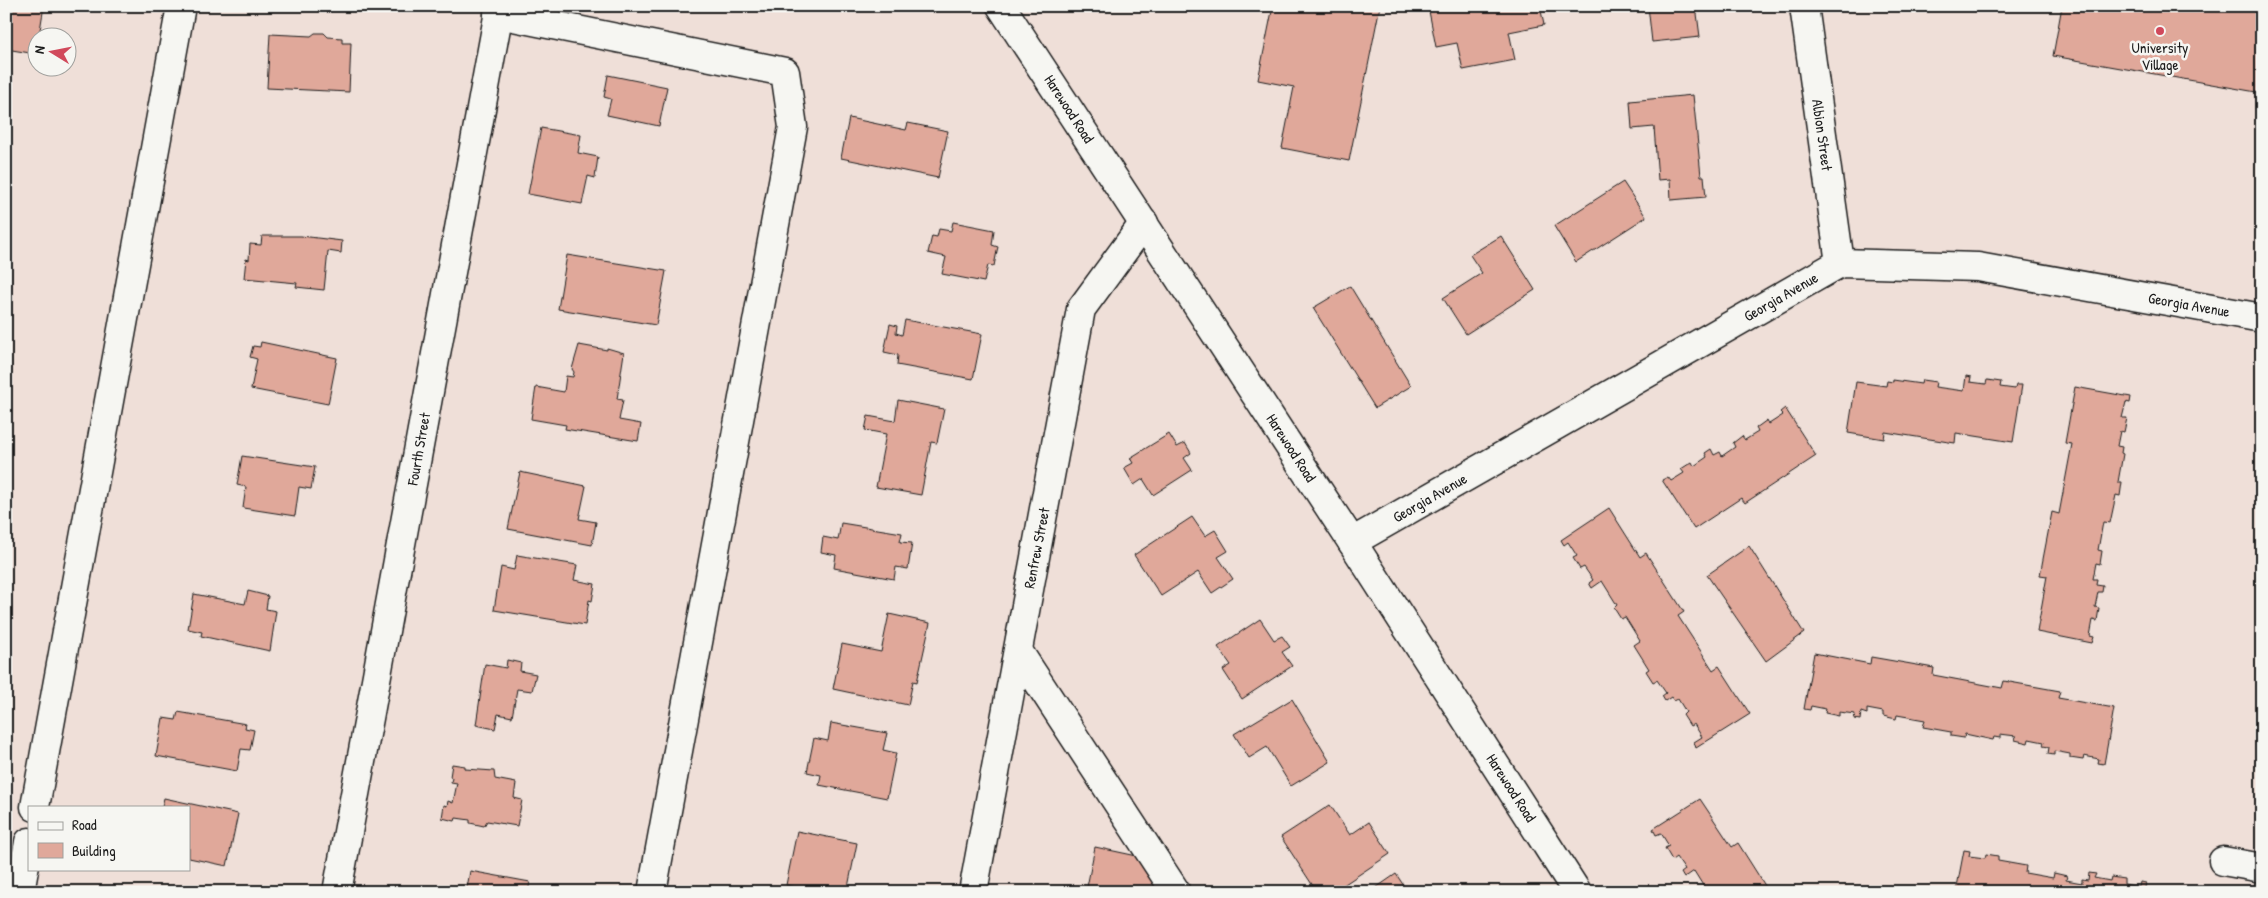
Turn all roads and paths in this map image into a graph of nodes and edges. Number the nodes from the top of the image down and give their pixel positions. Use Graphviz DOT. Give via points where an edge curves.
graph roads {
  1 [pos="182,6"];
  2 [pos="1001,6"];
  3 [pos="1804,6"];
  4 [pos="499,10"];
  5 [pos="1144,223"];
  6 [pos="1840,263"];
  7 [pos="2262,318"];
  8 [pos="1352,542"];
  9 [pos="1018,651"];
  10 [pos="35,806"];
  11 [pos="28,848"];
  12 [pos="2223,861"];
  13 [pos="2262,868"];
  14 [pos="20,892"];
  15 [pos="337,892"];
  16 [pos="652,892"];
  17 [pos="973,892"];
  18 [pos="1176,892"];
  19 [pos="1577,892"];
  1 -- 10 [label="street"];
  2 -- 5 [label="street, Harewood Road"];
  3 -- 6 [label="street, Albion Street"];
  4 -- 15 [label="street, Fourth Street"];
  4 -- 16 [label="street" via="785,72 793,127"];
  5 -- 8 [label="street, Harewood Road"];
  5 -- 9 [label="street, Renfrew Street" via="1082,310"];
  6 -- 7 [label="street, Georgia Avenue" via="1978,267"];
  6 -- 8 [label="street, Georgia Avenue"];
  8 -- 19 [label="street, Harewood Road"];
  9 -- 17 [label="street, Renfrew Street"];
  9 -- 18 [label="street"];
  11 -- 14 [label="street"];
  12 -- 13 [label="street"];
}
